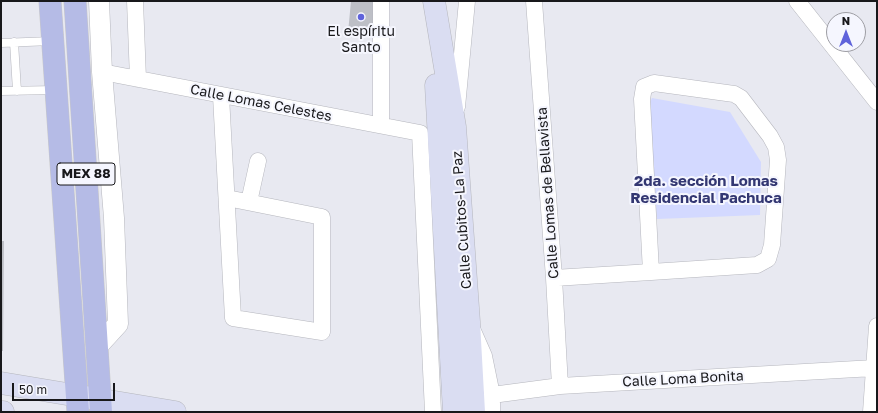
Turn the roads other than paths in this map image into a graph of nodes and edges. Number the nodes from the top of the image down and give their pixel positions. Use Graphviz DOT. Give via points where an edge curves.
graph roads {
  1 [pos="50,1"];
  2 [pos="75,1"];
  3 [pos="99,1"];
  4 [pos="135,1"];
  5 [pos="381,1"];
  6 [pos="434,1"];
  7 [pos="467,1"];
  8 [pos="534,1"];
  9 [pos="796,1"];
  10 [pos="438,30"];
  11 [pos="53,41"];
  12 [pos="14,42"];
  13 [pos="1,43"];
  14 [pos="102,72"];
  15 [pos="138,80"];
  16 [pos="56,90"];
  17 [pos="1,91"];
  18 [pos="17,91"];
  19 [pos="222,96"];
  20 [pos="877,102"];
  21 [pos="381,126"];
  22 [pos="455,127"];
  23 [pos="258,161"];
  24 [pos="227,198"];
  25 [pos="249,202"];
  26 [pos="651,272"];
  27 [pos="554,278"];
  28 [pos="469,322"];
  29 [pos="877,326"];
  30 [pos="97,347"];
  31 [pos="874,368"];
  32 [pos="1,384"];
  33 [pos="560,386"];
  34 [pos="492,395"];
  35 [pos="78,403"];
  36 [pos="101,405"];
  37 [pos="175,412"];
  38 [pos="433,412"];
  39 [pos="454,412"];
  40 [pos="474,412"];
  41 [pos="492,412"];
  42 [pos="871,412"];
  1 -- 11 [label="main road, MEX 88"];
  2 -- 30 [label="main road, MEX 88"];
  3 -- 14 [label="street"];
  4 -- 15 [label="street"];
  5 -- 21 [label="street"];
  6 -- 10 [label="main road, Calle Cubitos-La Paz"];
  7 -- 22 [label="street"];
  8 -- 27 [label="street, Calle Lomas de Bellavista"];
  9 -- 20 [label="street"];
  10 -- 22 [label="main road, Calle Cubitos-La Paz"];
  10 -- 39 [label="main road, Calle Cubitos-La Paz" via="436,72"];
  11 -- 12 [label="lane"];
  11 -- 16 [label="main road, MEX 88"];
  12 -- 13 [label="lane"];
  12 -- 18 [label="lane"];
  14 -- 15 [label="street, Calle Lomas Celestes"];
  14 -- 30 [label="street" via="114,218 118,324"];
  15 -- 19 [label="street, Calle Lomas Celestes"];
  16 -- 18 [label="lane"];
  16 -- 35 [label="main road, MEX 88"];
  17 -- 18 [label="lane"];
  19 -- 21 [label="street, Calle Lomas Celestes"];
  19 -- 24 [label="street"];
  21 -- 38 [label="street, Calle Lomas Celestes" via="420,134"];
  22 -- 28 [label="main road, Calle Cubitos-La Paz"];
  23 -- 25 [label="street"];
  24 -- 25 [label="street"];
  24 -- 25 [label="street" via="233,318 322,332 322,216"];
  26 -- 26 [label="street" via="757,265 768,259 772,245 778,160 776,147 741,98 734,94 654,83 644,87 642,99"];
  26 -- 27 [label="street"];
  27 -- 33 [label="street, Calle Lomas de Bellavista"];
  28 -- 34 [label="street" via="484,356"];
  28 -- 40 [label="main road, Calle Cubitos-La Paz"];
  29 -- 31 [label="street"];
  30 -- 36 [label="main road, MEX 88"];
  31 -- 33 [label="street, Calle Loma Bonita"];
  31 -- 42 [label="street"];
  32 -- 35 [label="main road"];
  33 -- 34 [label="street, Calle Loma Bonita"];
  34 -- 41 [label="street"];
  35 -- 36 [label="main road"];
  36 -- 37 [label="main road"];
}
